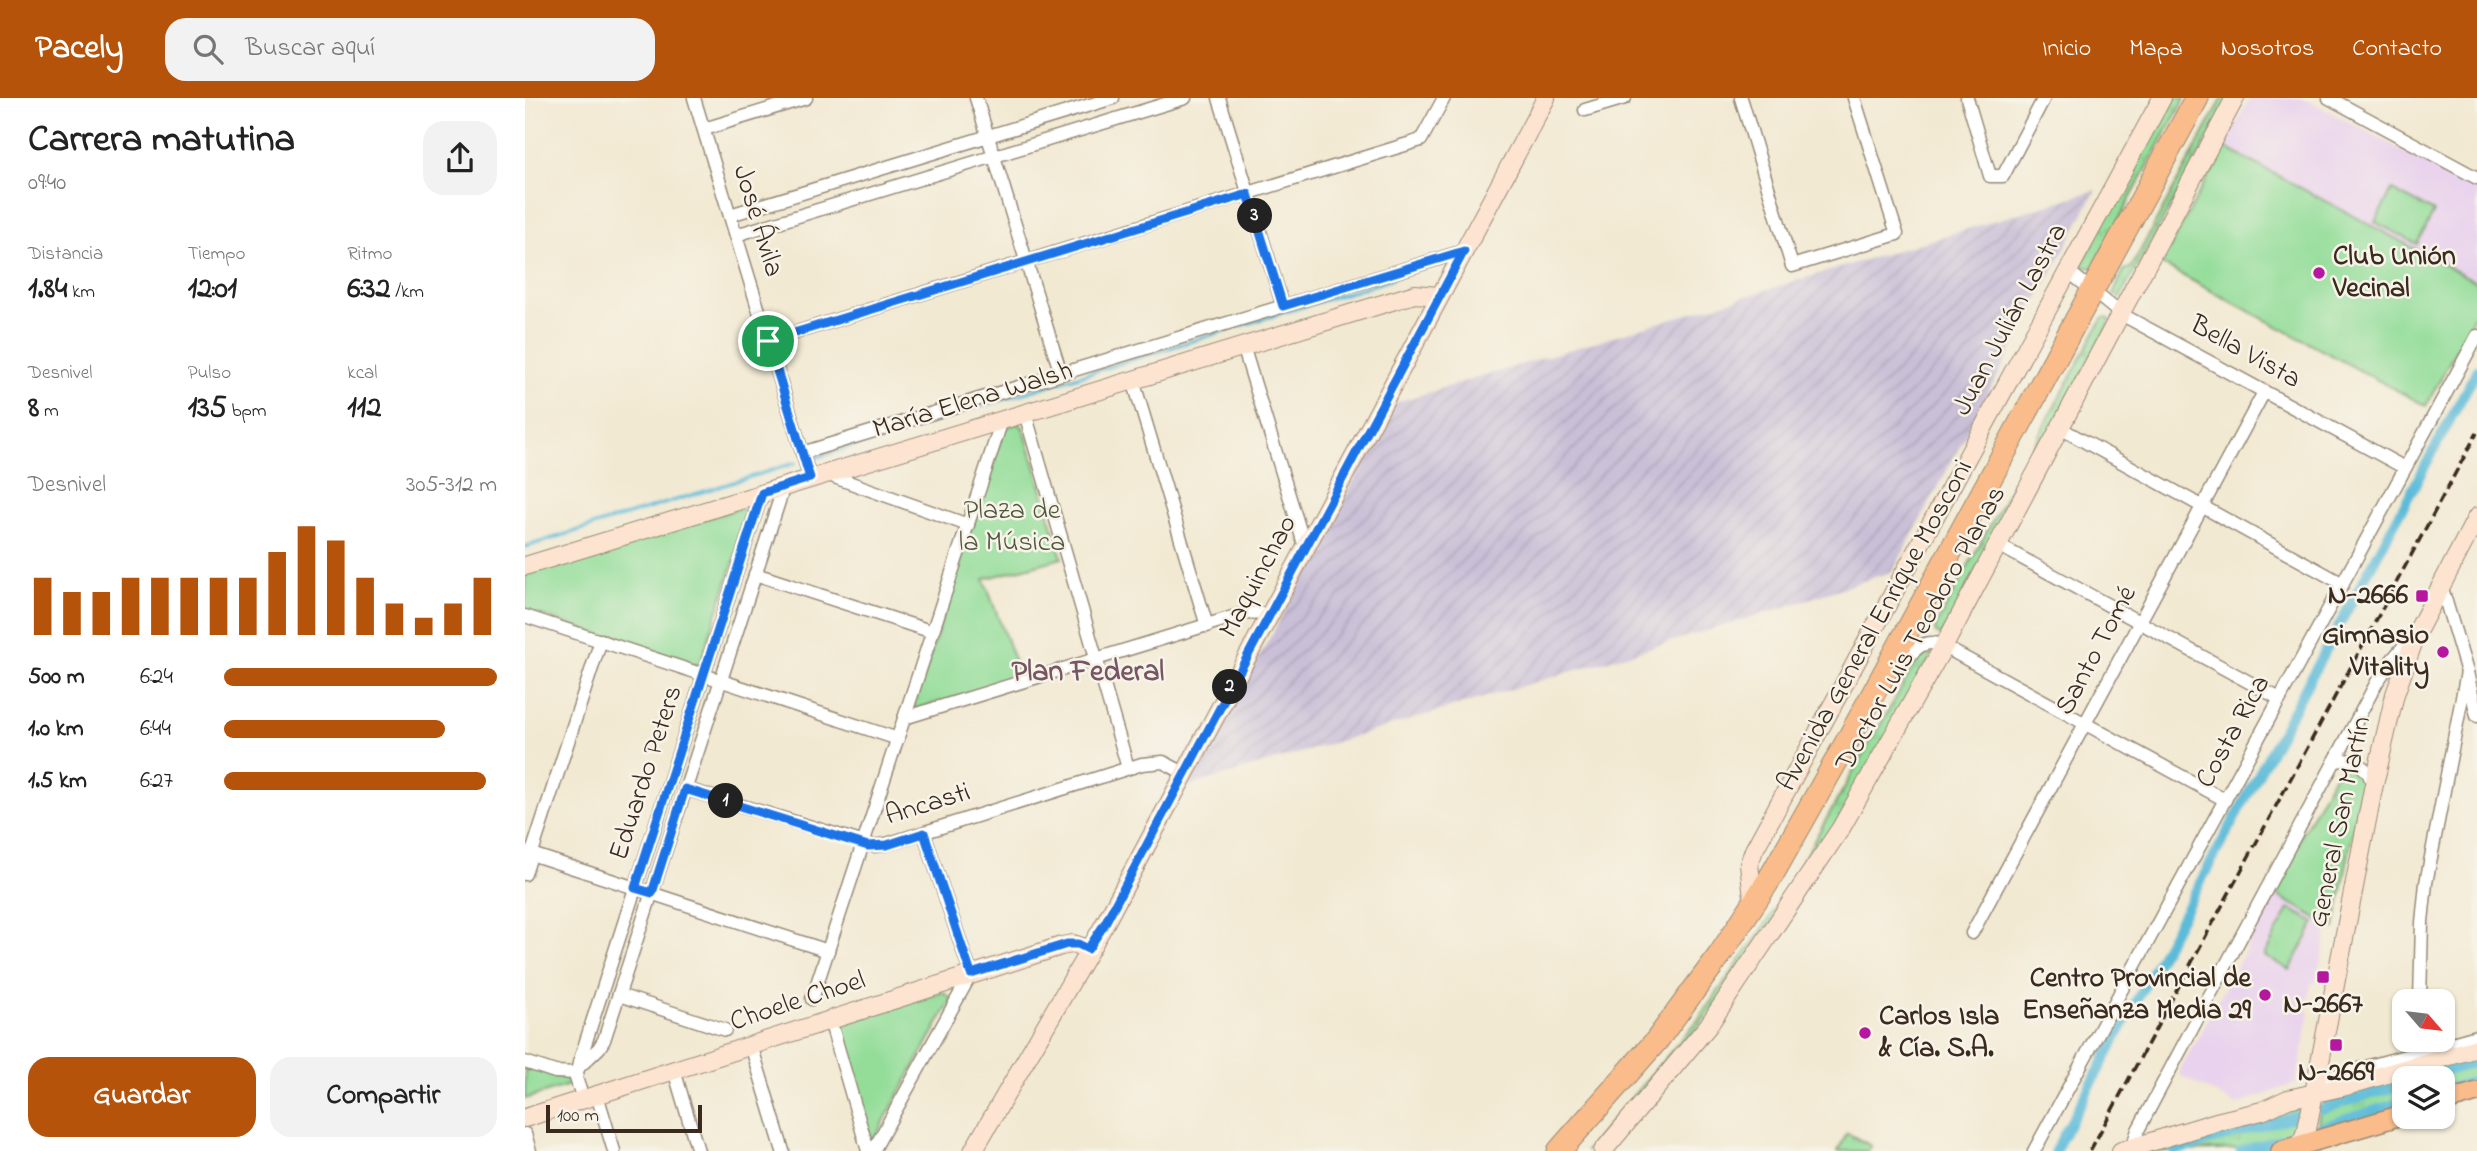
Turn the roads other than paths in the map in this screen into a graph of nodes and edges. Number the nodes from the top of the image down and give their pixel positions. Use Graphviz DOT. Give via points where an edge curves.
graph roads {
  1 [pos="694,98"];
  2 [pos="806,98"];
  3 [pos="976,98"];
  4 [pos="1112,98"];
  5 [pos="1185,98"];
  6 [pos="1219,98"];
  7 [pos="1444,98"];
  8 [pos="1546,98"];
  9 [pos="1625,98"];
  10 [pos="1741,98"];
  11 [pos="1854,98"];
  12 [pos="1967,98"];
  13 [pos="2044,98"];
  14 [pos="2162,98"];
  15 [pos="2197,98"];
  16 [pos="2211,98"];
  17 [pos="2235,98"];
  18 [pos="2329,98"];
  19 [pos="1585,110"];
  20 [pos="704,130"];
  21 [pos="988,136"];
  22 [pos="994,156"];
  23 [pos="2477,178"];
  24 [pos="1248,194"];
  25 [pos="730,215"];
  26 [pos="736,235"];
  27 [pos="1464,251"];
  28 [pos="1026,262"];
  29 [pos="2068,271"];
  30 [pos="2097,294"];
  31 [pos="1438,296"];
  32 [pos="1283,306"];
  33 [pos="2121,314"];
  34 [pos="2477,336"];
  35 [pos="768,341"];
  36 [pos="1243,346"];
  37 [pos="1061,374"];
  38 [pos="1133,380"];
  39 [pos="2264,391"];
  40 [pos="1025,413"];
  41 [pos="1002,420"];
  42 [pos="2060,428"];
  43 [pos="802,453"];
  44 [pos="2405,468"];
  45 [pos="817,476"];
  46 [pos="784,486"];
  47 [pos="762,493"];
  48 [pos="2202,506"];
  49 [pos="2477,517"];
  50 [pos="968,525"];
  51 [pos="1998,545"];
  52 [pos="1304,547"];
  53 [pos="525,566"];
  54 [pos="755,574"];
  55 [pos="2343,584"];
  56 [pos="2441,586"];
  57 [pos="1269,614"];
  58 [pos="525,615"];
  59 [pos="2140,622"];
  60 [pos="1207,626"];
  61 [pos="933,632"];
  62 [pos="2417,632"];
  63 [pos="601,640"];
  64 [pos="1944,646"];
  65 [pos="1097,659"];
  66 [pos="1907,659"];
  67 [pos="2467,672"];
  68 [pos="704,675"];
  69 [pos="720,680"];
  70 [pos="2280,699"];
  71 [pos="2477,716"];
  72 [pos="904,718"];
  73 [pos="2085,723"];
  74 [pos="898,739"];
  75 [pos="2335,761"];
  76 [pos="1128,768"];
  77 [pos="1184,773"];
  78 [pos="685,789"];
  79 [pos="2373,789"];
  80 [pos="2225,800"];
  81 [pos="924,833"];
  82 [pos="863,845"];
  83 [pos="528,853"];
  84 [pos="525,874"];
  85 [pos="635,888"];
  86 [pos="652,893"];
  87 [pos="1754,905"];
  88 [pos="1972,933"];
  89 [pos="1088,949"];
  90 [pos="828,951"];
  91 [pos="971,974"];
  92 [pos="2420,989"];
  93 [pos="619,995"];
  94 [pos="812,999"];
  95 [pos="830,1020"];
  96 [pos="725,1030"];
  97 [pos="2477,1036"];
  98 [pos="751,1045"];
  99 [pos="2477,1048"];
  100 [pos="2418,1053"];
  101 [pos="525,1062"];
  102 [pos="674,1070"];
  103 [pos="577,1071"];
  104 [pos="2314,1087"];
  105 [pos="2477,1092"];
  106 [pos="590,1097"];
  107 [pos="2455,1098"];
  108 [pos="525,1118"];
  109 [pos="2392,1118"];
  110 [pos="525,1134"];
  111 [pos="2300,1148"];
  112 [pos="2127,1149"];
  113 [pos="530,1151"];
  114 [pos="614,1151"];
  115 [pos="698,1151"];
  116 [pos="783,1151"];
  117 [pos="871,1151"];
  118 [pos="973,1151"];
  119 [pos="1559,1151"];
  120 [pos="1577,1151"];
  121 [pos="1603,1151"];
  122 [pos="2034,1151"];
  123 [pos="2281,1151"];
  1 -- 20 [label="street, José Ávila"];
  2 -- 20 [label="street"];
  3 -- 21 [label="street"];
  4 -- 21 [label="street"];
  5 -- 22 [label="street"];
  6 -- 24 [label="street"];
  7 -- 24 [label="street" via="1421,141"];
  8 -- 27 [label="street, Maquinchao"];
  9 -- 19 [label="street"];
  10 -- 11 [label="street" via="1792,266 1897,234"];
  12 -- 13 [label="street" via="1990,176 2003,176"];
  14 -- 29 [label="street, Juan Julián Lastra"];
  15 -- 30 [label="highway, Avenida General Enrique Mosconi"];
  16 -- 30 [label="highway, Avenida General Enrique Mosconi"];
  17 -- 33 [label="street, Doctor Luis Teodoro Planas"];
  18 -- 23 [label="street"];
  20 -- 25 [label="street, José Ávila"];
  21 -- 22 [label="street"];
  21 -- 25 [label="street"];
  22 -- 26 [label="street"];
  22 -- 28 [label="street"];
  24 -- 28 [label="street"];
  24 -- 32 [label="street"];
  25 -- 26 [label="street, José Ávila"];
  26 -- 35 [label="street, José Ávila"];
  27 -- 31 [label="street, Maquinchao"];
  27 -- 32 [label="street, María Elena Walsh"];
  28 -- 35 [label="street"];
  28 -- 37 [label="street"];
  29 -- 30 [label="street, Bella Vista"];
  29 -- 87 [label="street, Juan Julián Lastra" via="1754,850 1749,864"];
  30 -- 33 [label="street, Bella Vista"];
  30 -- 66 [label="highway, Avenida General Enrique Mosconi"];
  30 -- 87 [label="highway, Avenida General Enrique Mosconi"];
  31 -- 36 [label="street, María Elena Walsh" via="1415,294"];
  31 -- 52 [label="street, Maquinchao"];
  32 -- 37 [label="street, María Elena Walsh"];
  33 -- 39 [label="street, Bella Vista"];
  33 -- 42 [label="street, Doctor Luis Teodoro Planas"];
  34 -- 44 [label="street, Costa Rica"];
  35 -- 43 [label="street, José Ávila"];
  36 -- 38 [label="street, María Elena Walsh"];
  36 -- 52 [label="street"];
  37 -- 43 [label="street, María Elena Walsh"];
  38 -- 40 [label="street, María Elena Walsh"];
  38 -- 60 [label="street"];
  39 -- 44 [label="street, Bella Vista"];
  39 -- 48 [label="street, Santo Tomé"];
  40 -- 41 [label="street, María Elena Walsh"];
  40 -- 65 [label="street"];
  41 -- 45 [label="street, María Elena Walsh"];
  41 -- 50 [label="street"];
  42 -- 48 [label="street"];
  42 -- 51 [label="street, Doctor Luis Teodoro Planas"];
  43 -- 45 [label="street, José Ávila"];
  44 -- 55 [label="street, Costa Rica"];
  45 -- 46 [label="street, María Elena Walsh"];
  45 -- 50 [label="street"];
  46 -- 47 [label="street, María Elena Walsh"];
  46 -- 54 [label="street, Eduardo Peters"];
  47 -- 53 [label="street, María Elena Walsh"];
  47 -- 68 [label="street, Eduardo Peters"];
  48 -- 55 [label="street"];
  48 -- 59 [label="street, Santo Tomé"];
  49 -- 56 [label="street, General San Martín"];
  50 -- 61 [label="street"];
  51 -- 59 [label="street"];
  51 -- 64 [label="street, Doctor Luis Teodoro Planas"];
  52 -- 57 [label="street, Maquinchao"];
  54 -- 61 [label="street"];
  54 -- 69 [label="street, Eduardo Peters"];
  55 -- 70 [label="street, Costa Rica"];
  56 -- 62 [label="street, General San Martín"];
  56 -- 67 [label="street"];
  57 -- 60 [label="street" via="1249,613"];
  57 -- 77 [label="street, Maquinchao"];
  58 -- 63 [label="street"];
  59 -- 70 [label="street"];
  59 -- 73 [label="street, Santo Tomé"];
  60 -- 65 [label="street"];
  61 -- 72 [label="street"];
  62 -- 75 [label="street" via="2384,671"];
  62 -- 79 [label="street, General San Martín" via="2395,694"];
  63 -- 68 [label="street"];
  63 -- 83 [label="street"];
  64 -- 66 [label="street" via="1926,642"];
  64 -- 73 [label="street"];
  64 -- 121 [label="street, Doctor Luis Teodoro Planas" via="1841,828 1764,947 1691,1049"];
  65 -- 72 [label="street"];
  65 -- 76 [label="street"];
  66 -- 120 [label="highway, Avenida General Enrique Mosconi" via="1750,933 1683,1028"];
  67 -- 71 [label="street"];
  67 -- 92 [label="street" via="2426,883"];
  68 -- 69 [label="street"];
  68 -- 85 [label="street, Eduardo Peters"];
  69 -- 74 [label="street"];
  69 -- 78 [label="street, Eduardo Peters"];
  70 -- 80 [label="street, Costa Rica"];
  72 -- 74 [label="street"];
  73 -- 80 [label="street"];
  73 -- 88 [label="street, Santo Tomé"];
  74 -- 82 [label="street"];
  75 -- 79 [label="street" via="2361,765 2370,774"];
  75 -- 112 [label="street"];
  76 -- 77 [label="street, Ancasti" via="1156,762"];
  76 -- 81 [label="street, Ancasti"];
  77 -- 89 [label="street, Maquinchao"];
  78 -- 82 [label="street, Ancasti"];
  78 -- 86 [label="street, Eduardo Peters"];
  79 -- 104 [label="street, General San Martín"];
  80 -- 122 [label="street, Costa Rica"];
  81 -- 82 [label="street, Ancasti" via="880,846"];
  81 -- 91 [label="street"];
  82 -- 90 [label="street"];
  83 -- 84 [label="street"];
  83 -- 85 [label="street"];
  85 -- 86 [label="street"];
  85 -- 103 [label="street, Eduardo Peters"];
  86 -- 90 [label="street"];
  86 -- 93 [label="street, Eduardo Peters"];
  87 -- 119 [label="highway, Avenida General Enrique Mosconi" via="1657,1040"];
  89 -- 91 [label="street, Choele Choel" via="1067,944"];
  89 -- 118 [label="street, Maquinchao"];
  90 -- 94 [label="street"];
  91 -- 95 [label="street, Choele Choel"];
  91 -- 117 [label="street"];
  93 -- 96 [label="street"];
  93 -- 103 [label="street, Eduardo Peters" via="602,1044"];
  95 -- 98 [label="street, Choele Choel"];
  95 -- 117 [label="street"];
  97 -- 100 [label="street"];
  98 -- 102 [label="street, Choele Choel"];
  98 -- 116 [label="street"];
  99 -- 104 [label="street"];
  100 -- 104 [label="street"];
  101 -- 103 [label="street" via="555,1072"];
  102 -- 106 [label="street, Choele Choel"];
  102 -- 115 [label="street"];
  103 -- 106 [label="street"];
  104 -- 111 [label="street, General San Martín"];
  104 -- 112 [label="street" via="2262,1111"];
  105 -- 107 [label="main road"];
  106 -- 108 [label="street, Choele Choel"];
  106 -- 114 [label="street"];
  109 -- 111 [label="main road"];
  110 -- 113 [label="street"];
  111 -- 123 [label="main road"];
}
